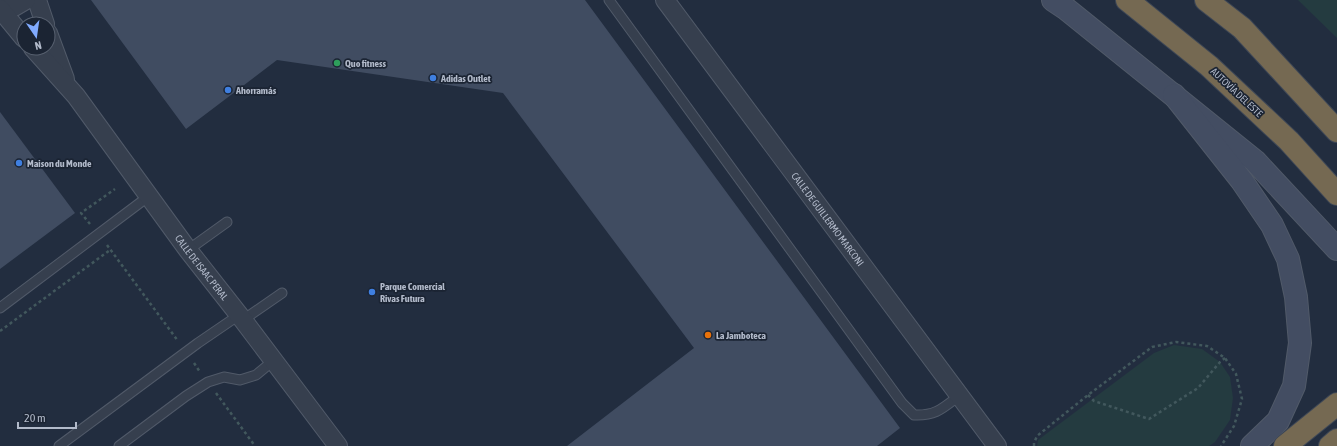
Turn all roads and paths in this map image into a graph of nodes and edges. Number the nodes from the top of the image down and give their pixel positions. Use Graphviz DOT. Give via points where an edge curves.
graph roads {
  1 [pos="26,0"];
  2 [pos="37,0"];
  3 [pos="608,0"];
  4 [pos="665,0"];
  5 [pos="1127,0"];
  6 [pos="1206,0"];
  7 [pos="1059,4"];
  8 [pos="0,8"];
  9 [pos="42,16"];
  10 [pos="16,28"];
  11 [pos="56,55"];
  12 [pos="40,56"];
  13 [pos="68,87"];
  14 [pos="1174,95"];
  15 [pos="1337,131"];
  16 [pos="115,189"];
  17 [pos="1337,194"];
  18 [pos="149,196"];
  19 [pos="227,222"];
  20 [pos="99,234"];
  21 [pos="1337,249"];
  22 [pos="110,250"];
  23 [pos="188,250"];
  24 [pos="282,293"];
  25 [pos="0,308"];
  26 [pos="241,318"];
  27 [pos="0,331"];
  28 [pos="186,352"];
  29 [pos="1225,358"];
  30 [pos="273,361"];
  31 [pos="208,382"];
  32 [pos="960,395"];
  33 [pos="1088,395"];
  34 [pos="1337,404"];
  35 [pos="1337,440"];
  36 [pos="989,443"];
  37 [pos="59,446"];
  38 [pos="119,446"];
  39 [pos="255,446"];
  40 [pos="338,446"];
  41 [pos="1034,446"];
  42 [pos="1221,446"];
  43 [pos="1252,446"];
  44 [pos="1285,446"];
  45 [pos="1330,446"];
  1 -- 8 [label="street" via="14,7"];
  2 -- 9 [label="street"];
  3 -- 32 [label="lane" via="902,403 914,415 926,416"];
  4 -- 32 [label="street, CALLE DE GUILLERMO MARCONI"];
  5 -- 17 [label="highway, AUTOVÍA DEL ESTE" via="1209,66 1289,141"];
  6 -- 15 [label="highway" via="1242,28"];
  7 -- 14 [label="main road"];
  8 -- 10 [label="street"];
  11 -- 13 [label="street, CALLE DE ISAAC PERAL"];
  12 -- 13 [label="street, CALLE DE ISAAC PERAL"];
  13 -- 18 [label="street, CALLE DE ISAAC PERAL"];
  14 -- 21 [label="main road" via="1255,161"];
  14 -- 43 [label="main road" via="1242,181 1272,224 1288,259 1296,296 1300,343 1294,386 1278,421"];
  16 -- 20 [label="path" via="81,213"];
  18 -- 20 [label="lane"];
  18 -- 23 [label="street, CALLE DE ISAAC PERAL"];
  19 -- 23 [label="lane"];
  20 -- 22 [label="path"];
  20 -- 25 [label="lane"];
  22 -- 27 [label="path"];
  22 -- 28 [label="path"];
  23 -- 26 [label="street, CALLE DE ISAAC PERAL"];
  24 -- 26 [label="lane"];
  26 -- 28 [label="lane"];
  26 -- 30 [label="street, CALLE DE ISAAC PERAL"];
  28 -- 31 [label="path"];
  28 -- 37 [label="lane"];
  29 -- 33 [label="path" via="1207,346 1176,342 1152,348"];
  29 -- 33 [label="path" via="1198,388 1150,419 1094,401"];
  29 -- 42 [label="path" via="1236,374 1242,399 1234,426"];
  30 -- 31 [label="lane" via="256,375 240,380 224,377"];
  30 -- 40 [label="street, CALLE DE ISAAC PERAL"];
  31 -- 38 [label="lane"];
  31 -- 39 [label="path"];
  32 -- 36 [label="street, CALLE DE GUILLERMO MARCONI"];
  33 -- 41 [label="path" via="1037,436"];
  34 -- 44 [label="highway"];
  35 -- 45 [label="highway"];
}
